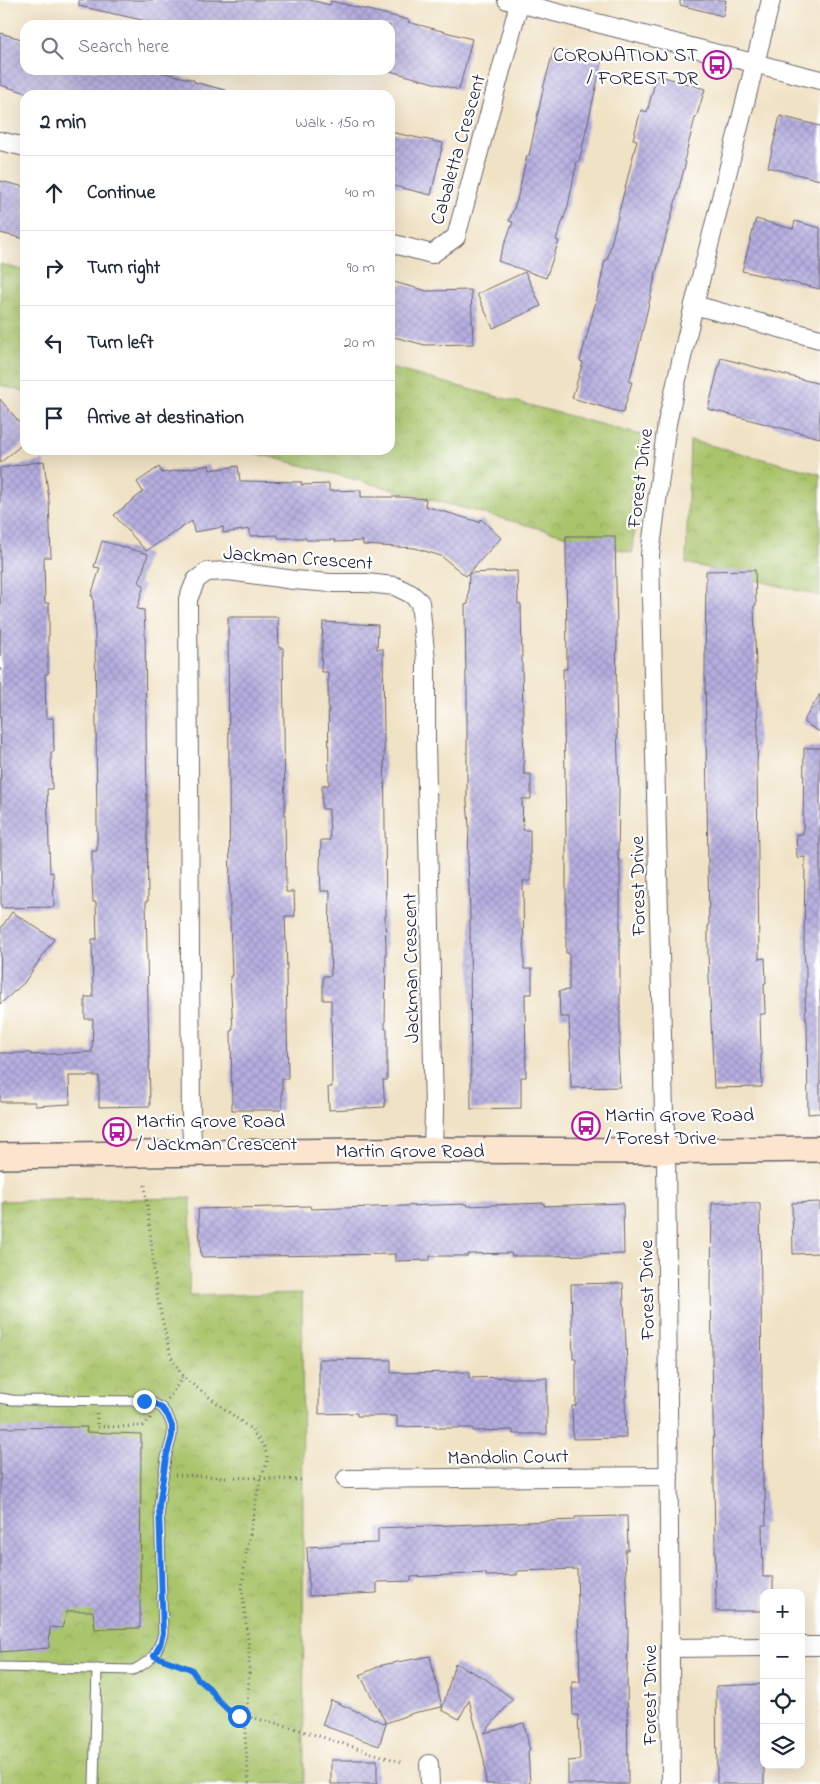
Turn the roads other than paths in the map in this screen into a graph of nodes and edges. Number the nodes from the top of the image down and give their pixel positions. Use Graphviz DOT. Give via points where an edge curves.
graph roads {
  1 [pos="771,0"];
  2 [pos="515,1"];
  3 [pos="755,63"];
  4 [pos="820,80"];
  5 [pos="0,141"];
  6 [pos="20,146"];
  7 [pos="395,244"];
  8 [pos="694,305"];
  9 [pos="820,339"];
  10 [pos="820,1149"];
  11 [pos="433,1150"];
  12 [pos="666,1150"];
  13 [pos="193,1152"];
  14 [pos="0,1156"];
  15 [pos="0,1398"];
  16 [pos="670,1476"];
  17 [pos="346,1479"];
  18 [pos="805,1646"];
  19 [pos="820,1646"];
  20 [pos="760,1647"];
  21 [pos="670,1648"];
  22 [pos="0,1667"];
  23 [pos="96,1669"];
  24 [pos="429,1764"];
  25 [pos="94,1784"];
  26 [pos="430,1784"];
  27 [pos="671,1784"];
  1 -- 3 [label="street, Forest Drive"];
  2 -- 3 [label="street"];
  2 -- 7 [label="street, Cabaletta Crescent" via="456,237 432,254"];
  3 -- 4 [label="street"];
  3 -- 8 [label="street, Forest Drive"];
  5 -- 6 [label="street"];
  8 -- 9 [label="street"];
  8 -- 12 [label="street, Forest Drive" via="667,423 650,555"];
  10 -- 12 [label="street, Martin Grove Road"];
  11 -- 12 [label="street, Martin Grove Road"];
  11 -- 13 [label="street, Martin Grove Road"];
  11 -- 13 [label="street, Jackman Crescent" via="426,661 420,602 395,586 294,580 229,571 207,572 196,580 188,599"];
  12 -- 16 [label="street, Forest Drive"];
  13 -- 14 [label="street, Martin Grove Road"];
  15 -- 23 [label="lane" via="144,1401 162,1408 172,1426 159,1506 163,1633 160,1645 154,1656 133,1670"];
  16 -- 17 [label="street, Mandolin Court"];
  16 -- 21 [label="street, Forest Drive"];
  18 -- 19 [label="street"];
  20 -- 21 [label="street"];
  21 -- 27 [label="street, Forest Drive"];
  22 -- 23 [label="lane"];
  23 -- 25 [label="lane"];
  24 -- 26 [label="street"];
}
